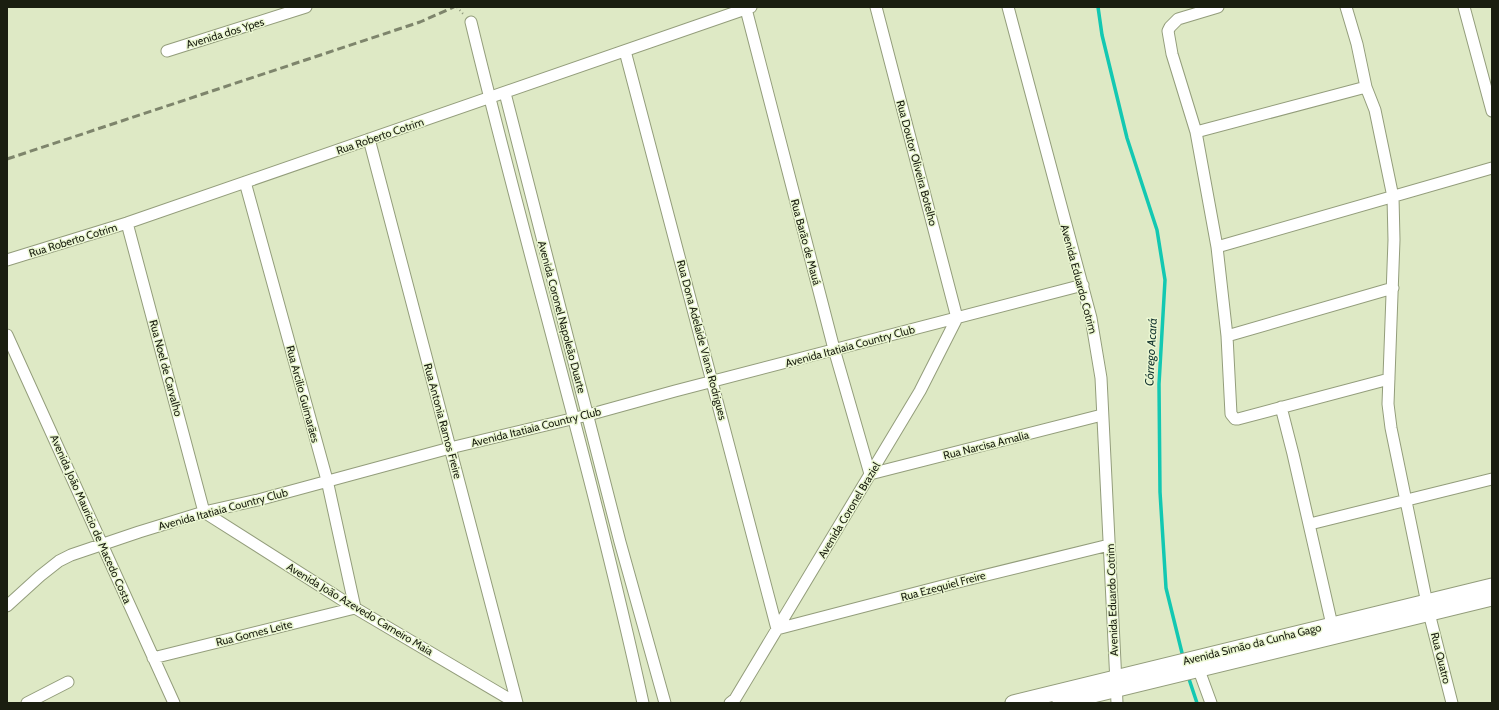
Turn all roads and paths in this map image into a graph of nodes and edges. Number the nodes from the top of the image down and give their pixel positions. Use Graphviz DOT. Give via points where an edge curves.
graph roads {
  1 [pos="306,7"];
  2 [pos="876,7"];
  3 [pos="1008,7"];
  4 [pos="1218,7"];
  5 [pos="1346,7"];
  6 [pos="1464,7"];
  7 [pos="748,8"];
  8 [pos="471,22"];
  9 [pos="167,51"];
  10 [pos="625,51"];
  11 [pos="1366,87"];
  12 [pos="505,93"];
  13 [pos="489,98"];
  14 [pos="1492,111"];
  15 [pos="1196,132"];
  16 [pos="369,139"];
  17 [pos="1492,168"];
  18 [pos="245,182"];
  19 [pos="1393,197"];
  20 [pos="127,223"];
  21 [pos="1217,247"];
  22 [pos="7,260"];
  23 [pos="1083,286"];
  24 [pos="1393,288"];
  25 [pos="957,318"];
  26 [pos="7,336"];
  27 [pos="1227,336"];
  28 [pos="834,349"];
  29 [pos="1389,379"];
  30 [pos="713,381"];
  31 [pos="1281,407"];
  32 [pos="588,415"];
  33 [pos="1102,415"];
  34 [pos="574,418"];
  35 [pos="450,448"];
  36 [pos="870,474"];
  37 [pos="1492,479"];
  38 [pos="327,480"];
  39 [pos="1405,499"];
  40 [pos="204,512"];
  41 [pos="1310,524"];
  42 [pos="103,544"];
  43 [pos="1109,545"];
  44 [pos="1492,586"];
  45 [pos="1492,598"];
  46 [pos="7,606"];
  47 [pos="355,608"];
  48 [pos="1428,608"];
  49 [pos="1332,625"];
  50 [pos="777,629"];
  51 [pos="153,658"];
  52 [pos="1195,664"];
  53 [pos="68,682"];
  54 [pos="1116,690"];
  55 [pos="734,702"];
  56 [pos="27,703"];
  57 [pos="174,703"];
  58 [pos="517,703"];
  59 [pos="644,703"];
  60 [pos="665,703"];
  61 [pos="1013,703"];
  62 [pos="1060,703"];
  63 [pos="1211,703"];
  64 [pos="1452,703"];
  1 -- 9 [label="street, Avenida dos Ypes"];
  2 -- 25 [label="street, Rua Doutor Oliveira Botelho"];
  3 -- 23 [label="street, Avenida Eduardo Cotrim"];
  4 -- 15 [label="street" via="1178,19 1172,23 1168,31 1172,54"];
  5 -- 11 [label="street, Rua Quatro"];
  6 -- 14 [label="street"];
  7 -- 10 [label="street, Rua Roberto Cotrim"];
  7 -- 28 [label="street, Rua Barão de Mauá"];
  8 -- 13 [label="street, Avenida Coronel Napoleão Duarte"];
  10 -- 12 [label="street, Rua Roberto Cotrim"];
  10 -- 30 [label="street, Rua Dona Adelaide Viana Rodrigues"];
  11 -- 15 [label="street"];
  11 -- 19 [label="street, Rua Quatro" via="1375,110"];
  12 -- 13 [label="street, Rua Roberto Cotrim"];
  12 -- 32 [label="street, Avenida Coronel Napoleão Duarte"];
  13 -- 16 [label="street, Rua Roberto Cotrim"];
  13 -- 34 [label="street, Avenida Coronel Napoleão Duarte"];
  15 -- 21 [label="street"];
  16 -- 18 [label="street, Rua Roberto Cotrim"];
  16 -- 35 [label="street, Rua Antonia Ramos Freire"];
  17 -- 19 [label="street"];
  18 -- 20 [label="street, Rua Roberto Cotrim"];
  18 -- 38 [label="street, Rua Arcilio Guimarães"];
  19 -- 21 [label="street"];
  19 -- 24 [label="street, Rua Quatro"];
  20 -- 22 [label="street, Rua Roberto Cotrim"];
  20 -- 40 [label="street, Rua Noel de Carvalho"];
  21 -- 27 [label="street"];
  23 -- 25 [label="street, Avenida Itatiaia Country Club"];
  23 -- 33 [label="street, Avenida Eduardo Cotrim" via="1101,378"];
  24 -- 27 [label="street"];
  24 -- 29 [label="street, Rua Quatro"];
  25 -- 28 [label="street, Avenida Itatiaia Country Club"];
  25 -- 36 [label="street, Avenida Coronel Braziel" via="920,391"];
  26 -- 42 [label="street, Avenida João Mauricio de Macedo Costa"];
  27 -- 31 [label="street" via="1230,407 1233,417 1238,419"];
  28 -- 30 [label="street, Avenida Itatiaia Country Club"];
  28 -- 36 [label="street, Rua Barão de Mauá"];
  29 -- 31 [label="street"];
  29 -- 39 [label="street, Rua Quatro" via="1388,404 1391,428"];
  30 -- 32 [label="street, Avenida Itatiaia Country Club"];
  30 -- 50 [label="street, Rua Dona Adelaide Viana Rodrigues"];
  31 -- 41 [label="street"];
  32 -- 34 [label="street, Avenida Itatiaia Country Club"];
  32 -- 60 [label="street, Avenida Coronel Napoleão Duarte"];
  33 -- 36 [label="street, Rua Narcisa Amalia"];
  33 -- 43 [label="street, Avenida Eduardo Cotrim"];
  34 -- 35 [label="street, Avenida Itatiaia Country Club"];
  34 -- 59 [label="street, Avenida Coronel Napoleão Duarte"];
  35 -- 38 [label="street, Avenida Itatiaia Country Club"];
  35 -- 58 [label="street, Rua Antonia Ramos Freire"];
  36 -- 50 [label="street, Avenida Coronel Braziel"];
  37 -- 39 [label="street"];
  38 -- 40 [label="street, Avenida Itatiaia Country Club"];
  38 -- 47 [label="street, Rua Arcilio Guimarães"];
  39 -- 41 [label="street"];
  39 -- 48 [label="street, Rua Quatro"];
  40 -- 42 [label="street, Avenida Itatiaia Country Club"];
  40 -- 47 [label="street, Avenida João Azevedo Carneiro Maia"];
  41 -- 49 [label="street"];
  42 -- 46 [label="street, Avenida Itatiaia Country Club" via="59,561"];
  42 -- 51 [label="street, Avenida João Mauricio de Macedo Costa"];
  43 -- 50 [label="street, Rua Ezequiel Freire" via="954,582"];
  43 -- 54 [label="street, Avenida Eduardo Cotrim"];
  44 -- 48 [label="street, Avenida Simão da Cunha Gago"];
  45 -- 48 [label="street, Avenida Simão da Cunha Gago"];
  47 -- 51 [label="street, Rua Gomes Leite"];
  47 -- 58 [label="street, Avenida João Azevedo Carneiro Maia"];
  48 -- 49 [label="street, Avenida Simão da Cunha Gago"];
  48 -- 52 [label="street, Avenida Simão da Cunha Gago"];
  48 -- 64 [label="street, Rua Quatro"];
  49 -- 52 [label="street, Avenida Simão da Cunha Gago"];
  50 -- 55 [label="street, Avenida Coronel Braziel"];
  51 -- 57 [label="street, Avenida João Mauricio de Macedo Costa"];
  52 -- 54 [label="street, Avenida Simão da Cunha Gago"];
  52 -- 63 [label="street"];
  53 -- 56 [label="street"];
  54 -- 61 [label="street, Avenida Simão da Cunha Gago"];
  54 -- 62 [label="street, Avenida Simão da Cunha Gago"];
}
